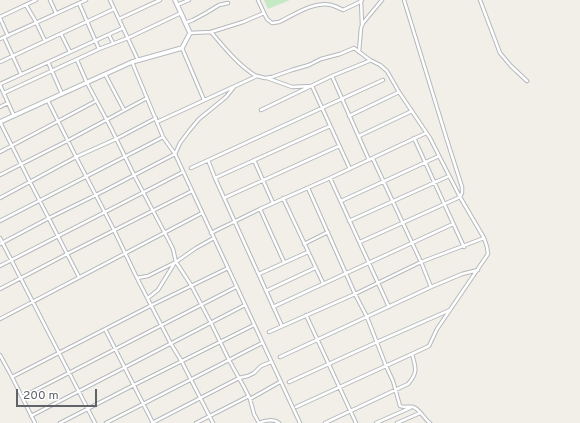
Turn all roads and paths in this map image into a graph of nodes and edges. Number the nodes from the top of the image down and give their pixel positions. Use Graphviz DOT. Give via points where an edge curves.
graph roads {
  1 [pos="36,0"];
  2 [pos="50,0"];
  3 [pos="86,0"];
  4 [pos="111,0"];
  5 [pos="160,0"];
  6 [pos="175,0"];
  7 [pos="189,0"];
  8 [pos="258,0"];
  9 [pos="361,0"];
  10 [pos="382,0"];
  11 [pos="404,0"];
  12 [pos="480,0"];
  13 [pos="79,3"];
  14 [pos="228,3"];
  15 [pos="26,5"];
  16 [pos="177,5"];
  17 [pos="114,9"];
  18 [pos="56,13"];
  19 [pos="181,13"];
  20 [pos="264,13"];
  21 [pos="0,17"];
  22 [pos="119,19"];
  23 [pos="36,22"];
  24 [pos="87,22"];
  25 [pos="185,23"];
  26 [pos="362,26"];
  27 [pos="123,28"];
  28 [pos="210,32"];
  29 [pos="190,33"];
  30 [pos="61,34"];
  31 [pos="109,35"];
  32 [pos="8,36"];
  33 [pos="4,37"];
  34 [pos="128,38"];
  35 [pos="0,39"];
  36 [pos="96,40"];
  37 [pos="45,41"];
  38 [pos="113,43"];
  39 [pos="182,48"];
  40 [pos="100,49"];
  41 [pos="70,52"];
  42 [pos="359,53"];
  43 [pos="13,56"];
  44 [pos="77,60"];
  45 [pos="138,60"];
  46 [pos="370,60"];
  47 [pos="0,62"];
  48 [pos="48,62"];
  49 [pos="132,62"];
  50 [pos="52,71"];
  51 [pos="21,74"];
  52 [pos="105,74"];
  53 [pos="257,76"];
  54 [pos="332,76"];
  55 [pos="265,78"];
  56 [pos="383,80"];
  57 [pos="527,81"];
  58 [pos="87,83"];
  59 [pos="0,85"];
  60 [pos="234,86"];
  61 [pos="312,86"];
  62 [pos="399,92"];
  63 [pos="4,93"];
  64 [pos="62,94"];
  65 [pos="147,98"];
  66 [pos="342,98"];
  67 [pos="204,100"];
  68 [pos="48,101"];
  69 [pos="96,101"];
  70 [pos="8,103"];
  71 [pos="0,107"];
  72 [pos="322,108"];
  73 [pos="124,110"];
  74 [pos="261,110"];
  75 [pos="412,111"];
  76 [pos="14,116"];
  77 [pos="349,116"];
  78 [pos="156,118"];
  79 [pos="106,120"];
  80 [pos="0,122"];
  81 [pos="58,122"];
  82 [pos="157,122"];
  83 [pos="330,126"];
  84 [pos="426,133"];
  85 [pos="359,136"];
  86 [pos="163,137"];
  87 [pos="414,138"];
  88 [pos="116,139"];
  89 [pos="67,141"];
  90 [pos="12,146"];
  91 [pos="340,146"];
  92 [pos="0,152"];
  93 [pos="175,154"];
  94 [pos="439,156"];
  95 [pos="125,157"];
  96 [pos="76,158"];
  97 [pos="371,159"];
  98 [pos="208,160"];
  99 [pos="254,160"];
  100 [pos="426,162"];
  101 [pos="21,164"];
  102 [pos="191,168"];
  103 [pos="350,169"];
  104 [pos="184,172"];
  105 [pos="0,175"];
  106 [pos="134,175"];
  107 [pos="449,176"];
  108 [pos="86,177"];
  109 [pos="215,178"];
  110 [pos="330,178"];
  111 [pos="263,180"];
  112 [pos="30,182"];
  113 [pos="383,182"];
  114 [pos="435,183"];
  115 [pos="308,188"];
  116 [pos="192,191"];
  117 [pos="144,193"];
  118 [pos="96,195"];
  119 [pos="460,197"];
  120 [pos="0,198"];
  121 [pos="224,198"];
  122 [pos="283,198"];
  123 [pos="40,201"];
  124 [pos="340,201"];
  125 [pos="393,202"];
  126 [pos="273,203"];
  127 [pos="444,204"];
  128 [pos="260,209"];
  129 [pos="153,211"];
  130 [pos="105,213"];
  131 [pos="202,213"];
  132 [pos="49,218"];
  133 [pos="0,221"];
  134 [pos="350,221"];
  135 [pos="235,222"];
  136 [pos="402,223"];
  137 [pos="453,224"];
  138 [pos="114,230"];
  139 [pos="164,232"];
  140 [pos="328,232"];
  141 [pos="211,233"];
  142 [pos="58,236"];
  143 [pos="0,238"];
  144 [pos="214,238"];
  145 [pos="484,238"];
  146 [pos="360,242"];
  147 [pos="1,243"];
  148 [pos="412,243"];
  149 [pos="304,244"];
  150 [pos="464,247"];
  151 [pos="308,252"];
  152 [pos="126,253"];
  153 [pos="67,254"];
  154 [pos="12,260"];
  155 [pos="284,262"];
  156 [pos="369,262"];
  157 [pos="421,262"];
  158 [pos="175,263"];
  159 [pos="0,266"];
  160 [pos="228,268"];
  161 [pos="316,268"];
  162 [pos="478,269"];
  163 [pos="346,273"];
  164 [pos="259,274"];
  165 [pos="79,277"];
  166 [pos="21,278"];
  167 [pos="137,278"];
  168 [pos="323,283"];
  169 [pos="378,283"];
  170 [pos="191,286"];
  171 [pos="236,287"];
  172 [pos="431,287"];
  173 [pos="0,289"];
  174 [pos="266,291"];
  175 [pos="355,294"];
  176 [pos="148,298"];
  177 [pos="33,302"];
  178 [pos="152,305"];
  179 [pos="201,305"];
  180 [pos="245,305"];
  181 [pos="273,307"];
  182 [pos="389,307"];
  183 [pos="451,309"];
  184 [pos="306,316"];
  185 [pos="367,317"];
  186 [pos="0,319"];
  187 [pos="211,323"];
  188 [pos="162,325"];
  189 [pos="254,325"];
  190 [pos="282,326"];
  191 [pos="105,329"];
  192 [pos="269,332"];
  193 [pos="317,340"];
  194 [pos="220,342"];
  195 [pos="377,342"];
  196 [pos="262,343"];
  197 [pos="171,344"];
  198 [pos="116,349"];
  199 [pos="59,353"];
  200 [pos="412,354"];
  201 [pos="0,355"];
  202 [pos="280,357"];
  203 [pos="229,360"];
  204 [pos="182,362"];
  205 [pos="271,362"];
  206 [pos="328,364"];
  207 [pos="386,366"];
  208 [pos="125,367"];
  209 [pos="69,373"];
  210 [pos="12,377"];
  211 [pos="239,378"];
  212 [pos="191,380"];
  213 [pos="280,382"];
  214 [pos="289,382"];
  215 [pos="134,385"];
  216 [pos="340,388"];
  217 [pos="396,390"];
  218 [pos="78,391"];
  219 [pos="22,397"];
  220 [pos="200,398"];
  221 [pos="249,398"];
  222 [pos="144,404"];
  223 [pos="296,407"];
  224 [pos="412,407"];
  225 [pos="88,408"];
  226 [pos="350,412"];
  227 [pos="420,412"];
  228 [pos="31,416"];
  229 [pos="210,416"];
  230 [pos="34,423"];
  231 [pos="60,423"];
  232 [pos="95,423"];
  233 [pos="106,423"];
  234 [pos="153,423"];
  235 [pos="196,423"];
  236 [pos="213,423"];
  237 [pos="259,423"];
  238 [pos="279,423"];
  239 [pos="300,423"];
  240 [pos="325,423"];
  241 [pos="356,423"];
  242 [pos="376,423"];
  243 [pos="397,423"];
  244 [pos="430,423"];
  1 -- 15 [label="street"];
  2 -- 18 [label="street"];
  3 -- 13 [label="street"];
  4 -- 17 [label="street"];
  5 -- 22 [label="street"];
  6 -- 16 [label="street"];
  7 -- 16 [label="street"];
  8 -- 20 [label="street"];
  9 -- 20 [label="street" via="343,10 331,5 313,5 272,23"];
  9 -- 26 [label="street"];
  10 -- 26 [label="street"];
  11 -- 119 [label="street" via="462,187"];
  12 -- 57 [label="street" via="500,53"];
  13 -- 18 [label="street"];
  13 -- 24 [label="street"];
  14 -- 25 [label="street" via="218,5"];
  15 -- 21 [label="street"];
  15 -- 23 [label="street"];
  16 -- 19 [label="street"];
  17 -- 22 [label="street"];
  17 -- 24 [label="street"];
  18 -- 23 [label="street"];
  19 -- 25 [label="street"];
  19 -- 34 [label="street"];
  20 -- 28 [label="street"];
  21 -- 32 [label="street"];
  22 -- 27 [label="street"];
  23 -- 32 [label="street"];
  23 -- 37 [label="street"];
  24 -- 30 [label="street"];
  24 -- 36 [label="street"];
  25 -- 29 [label="street"];
  26 -- 42 [label="street"];
  27 -- 31 [label="street"];
  27 -- 34 [label="street"];
  28 -- 29 [label="street"];
  28 -- 53 [label="street" via="240,64"];
  29 -- 39 [label="street"];
  30 -- 37 [label="street"];
  30 -- 41 [label="street"];
  31 -- 36 [label="street"];
  31 -- 38 [label="street"];
  32 -- 33 [label="street"];
  33 -- 35 [label="street"];
  33 -- 43 [label="street"];
  34 -- 38 [label="street"];
  34 -- 45 [label="street"];
  36 -- 40 [label="street"];
  36 -- 41 [label="street"];
  37 -- 43 [label="street"];
  38 -- 40 [label="street"];
  39 -- 45 [label="street"];
  39 -- 67 [label="street"];
  40 -- 44 [label="street"];
  41 -- 48 [label="street"];
  42 -- 46 [label="street"];
  42 -- 55 [label="street" via="354,48"];
  43 -- 47 [label="street"];
  43 -- 51 [label="street"];
  44 -- 50 [label="street"];
  44 -- 58 [label="street"];
  45 -- 49 [label="street"];
  46 -- 54 [label="street"];
  46 -- 62 [label="street" via="387,71"];
  48 -- 50 [label="street"];
  48 -- 51 [label="street"];
  49 -- 52 [label="street"];
  49 -- 65 [label="street"];
  50 -- 63 [label="street"];
  50 -- 64 [label="street"];
  51 -- 59 [label="street"];
  52 -- 58 [label="street"];
  52 -- 73 [label="street"];
  53 -- 55 [label="street"];
  53 -- 60 [label="street"];
  54 -- 61 [label="street"];
  54 -- 66 [label="street"];
  55 -- 61 [label="street" via="292,88"];
  56 -- 66 [label="street"];
  58 -- 64 [label="street"];
  58 -- 69 [label="street"];
  59 -- 63 [label="street"];
  60 -- 67 [label="street"];
  60 -- 93 [label="street" via="226,97 199,119 180,143"];
  61 -- 72 [label="street"];
  61 -- 74 [label="street"];
  62 -- 75 [label="street"];
  62 -- 77 [label="street"];
  63 -- 70 [label="street"];
  64 -- 68 [label="street"];
  65 -- 73 [label="street"];
  65 -- 78 [label="street"];
  66 -- 72 [label="street"];
  66 -- 77 [label="street"];
  67 -- 82 [label="street"];
  68 -- 76 [label="street"];
  68 -- 81 [label="street"];
  69 -- 79 [label="street"];
  69 -- 81 [label="street"];
  70 -- 71 [label="street"];
  70 -- 76 [label="street"];
  72 -- 83 [label="street"];
  72 -- 98 [label="street"];
  73 -- 79 [label="street"];
  75 -- 84 [label="street"];
  75 -- 85 [label="street"];
  76 -- 80 [label="street"];
  77 -- 85 [label="street"];
  78 -- 82 [label="street"];
  78 -- 88 [label="street"];
  79 -- 88 [label="street"];
  79 -- 89 [label="street"];
  80 -- 90 [label="street"];
  81 -- 89 [label="street"];
  81 -- 90 [label="street"];
  82 -- 86 [label="street"];
  83 -- 91 [label="street"];
  83 -- 99 [label="street"];
  84 -- 87 [label="street"];
  84 -- 94 [label="street"];
  85 -- 97 [label="street"];
  86 -- 93 [label="street"];
  86 -- 95 [label="street"];
  87 -- 97 [label="street"];
  87 -- 100 [label="street"];
  88 -- 95 [label="street"];
  88 -- 96 [label="street"];
  89 -- 96 [label="street"];
  89 -- 101 [label="street"];
  90 -- 92 [label="street"];
  90 -- 101 [label="street"];
  91 -- 103 [label="street"];
  91 -- 111 [label="street"];
  93 -- 104 [label="street"];
  93 -- 106 [label="street"];
  94 -- 100 [label="street"];
  94 -- 107 [label="street"];
  95 -- 106 [label="street"];
  95 -- 108 [label="street"];
  96 -- 108 [label="street"];
  96 -- 112 [label="street"];
  97 -- 103 [label="street"];
  97 -- 113 [label="street"];
  98 -- 102 [label="street"];
  98 -- 109 [label="street"];
  99 -- 109 [label="street"];
  99 -- 111 [label="street"];
  100 -- 113 [label="street"];
  100 -- 114 [label="street"];
  101 -- 105 [label="street"];
  101 -- 112 [label="street"];
  103 -- 110 [label="street"];
  104 -- 116 [label="street"];
  104 -- 117 [label="street"];
  106 -- 117 [label="street"];
  106 -- 118 [label="street"];
  107 -- 114 [label="street"];
  107 -- 119 [label="street"];
  108 -- 118 [label="street"];
  108 -- 123 [label="street"];
  109 -- 121 [label="street"];
  110 -- 115 [label="street"];
  110 -- 124 [label="street"];
  111 -- 121 [label="street"];
  111 -- 126 [label="street"];
  112 -- 120 [label="street"];
  112 -- 123 [label="street"];
  113 -- 124 [label="street"];
  113 -- 125 [label="street"];
  114 -- 125 [label="street"];
  114 -- 127 [label="street"];
  115 -- 122 [label="street"];
  115 -- 140 [label="street"];
  116 -- 129 [label="street"];
  116 -- 131 [label="street"];
  117 -- 129 [label="street"];
  117 -- 130 [label="street"];
  118 -- 130 [label="street"];
  118 -- 132 [label="street"];
  119 -- 127 [label="street"];
  119 -- 145 [label="street"];
  121 -- 135 [label="street"];
  122 -- 126 [label="street"];
  122 -- 149 [label="street"];
  123 -- 132 [label="street"];
  123 -- 133 [label="street"];
  124 -- 134 [label="street"];
  125 -- 134 [label="street"];
  125 -- 136 [label="street"];
  126 -- 128 [label="street"];
  127 -- 136 [label="street"];
  127 -- 137 [label="street"];
  128 -- 135 [label="street"];
  128 -- 155 [label="street"];
  129 -- 138 [label="street"];
  129 -- 139 [label="street"];
  130 -- 138 [label="street"];
  130 -- 142 [label="street"];
  131 -- 139 [label="street"];
  131 -- 141 [label="street"];
  132 -- 142 [label="street"];
  132 -- 147 [label="street"];
  134 -- 146 [label="street"];
  135 -- 141 [label="street"];
  135 -- 164 [label="street"];
  136 -- 146 [label="street"];
  136 -- 148 [label="street"];
  137 -- 148 [label="street"];
  137 -- 150 [label="street"];
  138 -- 152 [label="street"];
  138 -- 153 [label="street"];
  139 -- 152 [label="street"];
  139 -- 158 [label="street" via="173,249"];
  140 -- 149 [label="street"];
  140 -- 163 [label="street"];
  141 -- 144 [label="street"];
  142 -- 153 [label="street"];
  142 -- 154 [label="street"];
  143 -- 147 [label="street"];
  144 -- 158 [label="street"];
  144 -- 160 [label="street"];
  145 -- 150 [label="street"];
  145 -- 162 [label="street" via="489,253"];
  146 -- 156 [label="street"];
  147 -- 154 [label="street"];
  148 -- 156 [label="street"];
  148 -- 157 [label="street"];
  149 -- 151 [label="street"];
  150 -- 157 [label="street"];
  151 -- 155 [label="street"];
  151 -- 161 [label="street"];
  152 -- 165 [label="street"];
  152 -- 167 [label="street"];
  153 -- 165 [label="street"];
  153 -- 166 [label="street"];
  154 -- 159 [label="street"];
  154 -- 166 [label="street"];
  155 -- 164 [label="street"];
  156 -- 163 [label="street"];
  156 -- 169 [label="street"];
  157 -- 169 [label="street"];
  157 -- 172 [label="street"];
  158 -- 167 [label="street" via="148,276"];
  158 -- 170 [label="street"];
  158 -- 176 [label="street" via="158,290"];
  160 -- 170 [label="street"];
  160 -- 171 [label="street"];
  161 -- 168 [label="street"];
  161 -- 174 [label="street"];
  162 -- 172 [label="street"];
  162 -- 183 [label="street"];
  163 -- 168 [label="street"];
  163 -- 175 [label="street"];
  164 -- 174 [label="street"];
  165 -- 177 [label="street"];
  166 -- 173 [label="street"];
  166 -- 177 [label="street"];
  167 -- 176 [label="street"];
  168 -- 181 [label="street"];
  169 -- 175 [label="street"];
  169 -- 182 [label="street"];
  170 -- 178 [label="street"];
  170 -- 179 [label="street"];
  171 -- 179 [label="street"];
  171 -- 180 [label="street"];
  172 -- 182 [label="street"];
  174 -- 181 [label="street"];
  175 -- 184 [label="street"];
  175 -- 185 [label="street"];
  176 -- 178 [label="street"];
  177 -- 186 [label="street"];
  177 -- 199 [label="street"];
  178 -- 188 [label="street"];
  178 -- 191 [label="street"];
  179 -- 187 [label="street"];
  179 -- 188 [label="street"];
  180 -- 187 [label="street"];
  180 -- 189 [label="street"];
  181 -- 190 [label="street"];
  182 -- 185 [label="street"];
  183 -- 195 [label="street"];
  183 -- 200 [label="street" via="429,346"];
  184 -- 190 [label="street"];
  184 -- 193 [label="street"];
  185 -- 193 [label="street"];
  185 -- 195 [label="street"];
  187 -- 194 [label="street"];
  187 -- 197 [label="street"];
  188 -- 197 [label="street"];
  188 -- 198 [label="street"];
  189 -- 194 [label="street"];
  189 -- 196 [label="street"];
  190 -- 192 [label="street"];
  191 -- 198 [label="street"];
  191 -- 199 [label="street"];
  193 -- 202 [label="street"];
  193 -- 206 [label="street"];
  194 -- 203 [label="street"];
  194 -- 204 [label="street"];
  195 -- 206 [label="street"];
  195 -- 207 [label="street"];
  196 -- 203 [label="street"];
  196 -- 205 [label="street"];
  197 -- 204 [label="street"];
  197 -- 208 [label="street"];
  198 -- 208 [label="street"];
  198 -- 209 [label="street"];
  199 -- 209 [label="street"];
  199 -- 210 [label="street"];
  200 -- 207 [label="street"];
  200 -- 217 [label="street" via="415,374 408,384"];
  201 -- 210 [label="street"];
  203 -- 211 [label="street"];
  203 -- 212 [label="street"];
  204 -- 212 [label="street"];
  204 -- 215 [label="street"];
  205 -- 211 [label="street" via="260,366 254,373"];
  205 -- 213 [label="street"];
  206 -- 214 [label="street"];
  206 -- 216 [label="street"];
  207 -- 216 [label="street"];
  207 -- 217 [label="street"];
  208 -- 215 [label="street"];
  208 -- 218 [label="street"];
  209 -- 218 [label="street"];
  209 -- 219 [label="street"];
  210 -- 219 [label="street"];
  211 -- 220 [label="street"];
  211 -- 221 [label="street"];
  212 -- 220 [label="street"];
  212 -- 222 [label="street"];
  213 -- 221 [label="street"];
  213 -- 239 [label="street"];
  215 -- 222 [label="street"];
  215 -- 225 [label="street"];
  216 -- 223 [label="street"];
  216 -- 226 [label="street"];
  217 -- 224 [label="street" via="402,408"];
  217 -- 226 [label="street"];
  218 -- 225 [label="street"];
  218 -- 228 [label="street"];
  219 -- 228 [label="street"];
  220 -- 229 [label="street"];
  220 -- 234 [label="street"];
  221 -- 229 [label="street"];
  221 -- 237 [label="street"];
  222 -- 233 [label="street"];
  222 -- 234 [label="street"];
  224 -- 227 [label="street"];
  224 -- 242 [label="street"];
  225 -- 231 [label="street"];
  225 -- 232 [label="street"];
  226 -- 240 [label="street"];
  226 -- 241 [label="street"];
  227 -- 243 [label="street"];
  227 -- 244 [label="street"];
  228 -- 230 [label="street"];
  229 -- 235 [label="street"];
  229 -- 236 [label="street"];
  237 -- 238 [label="street" via="269,420"];
}
